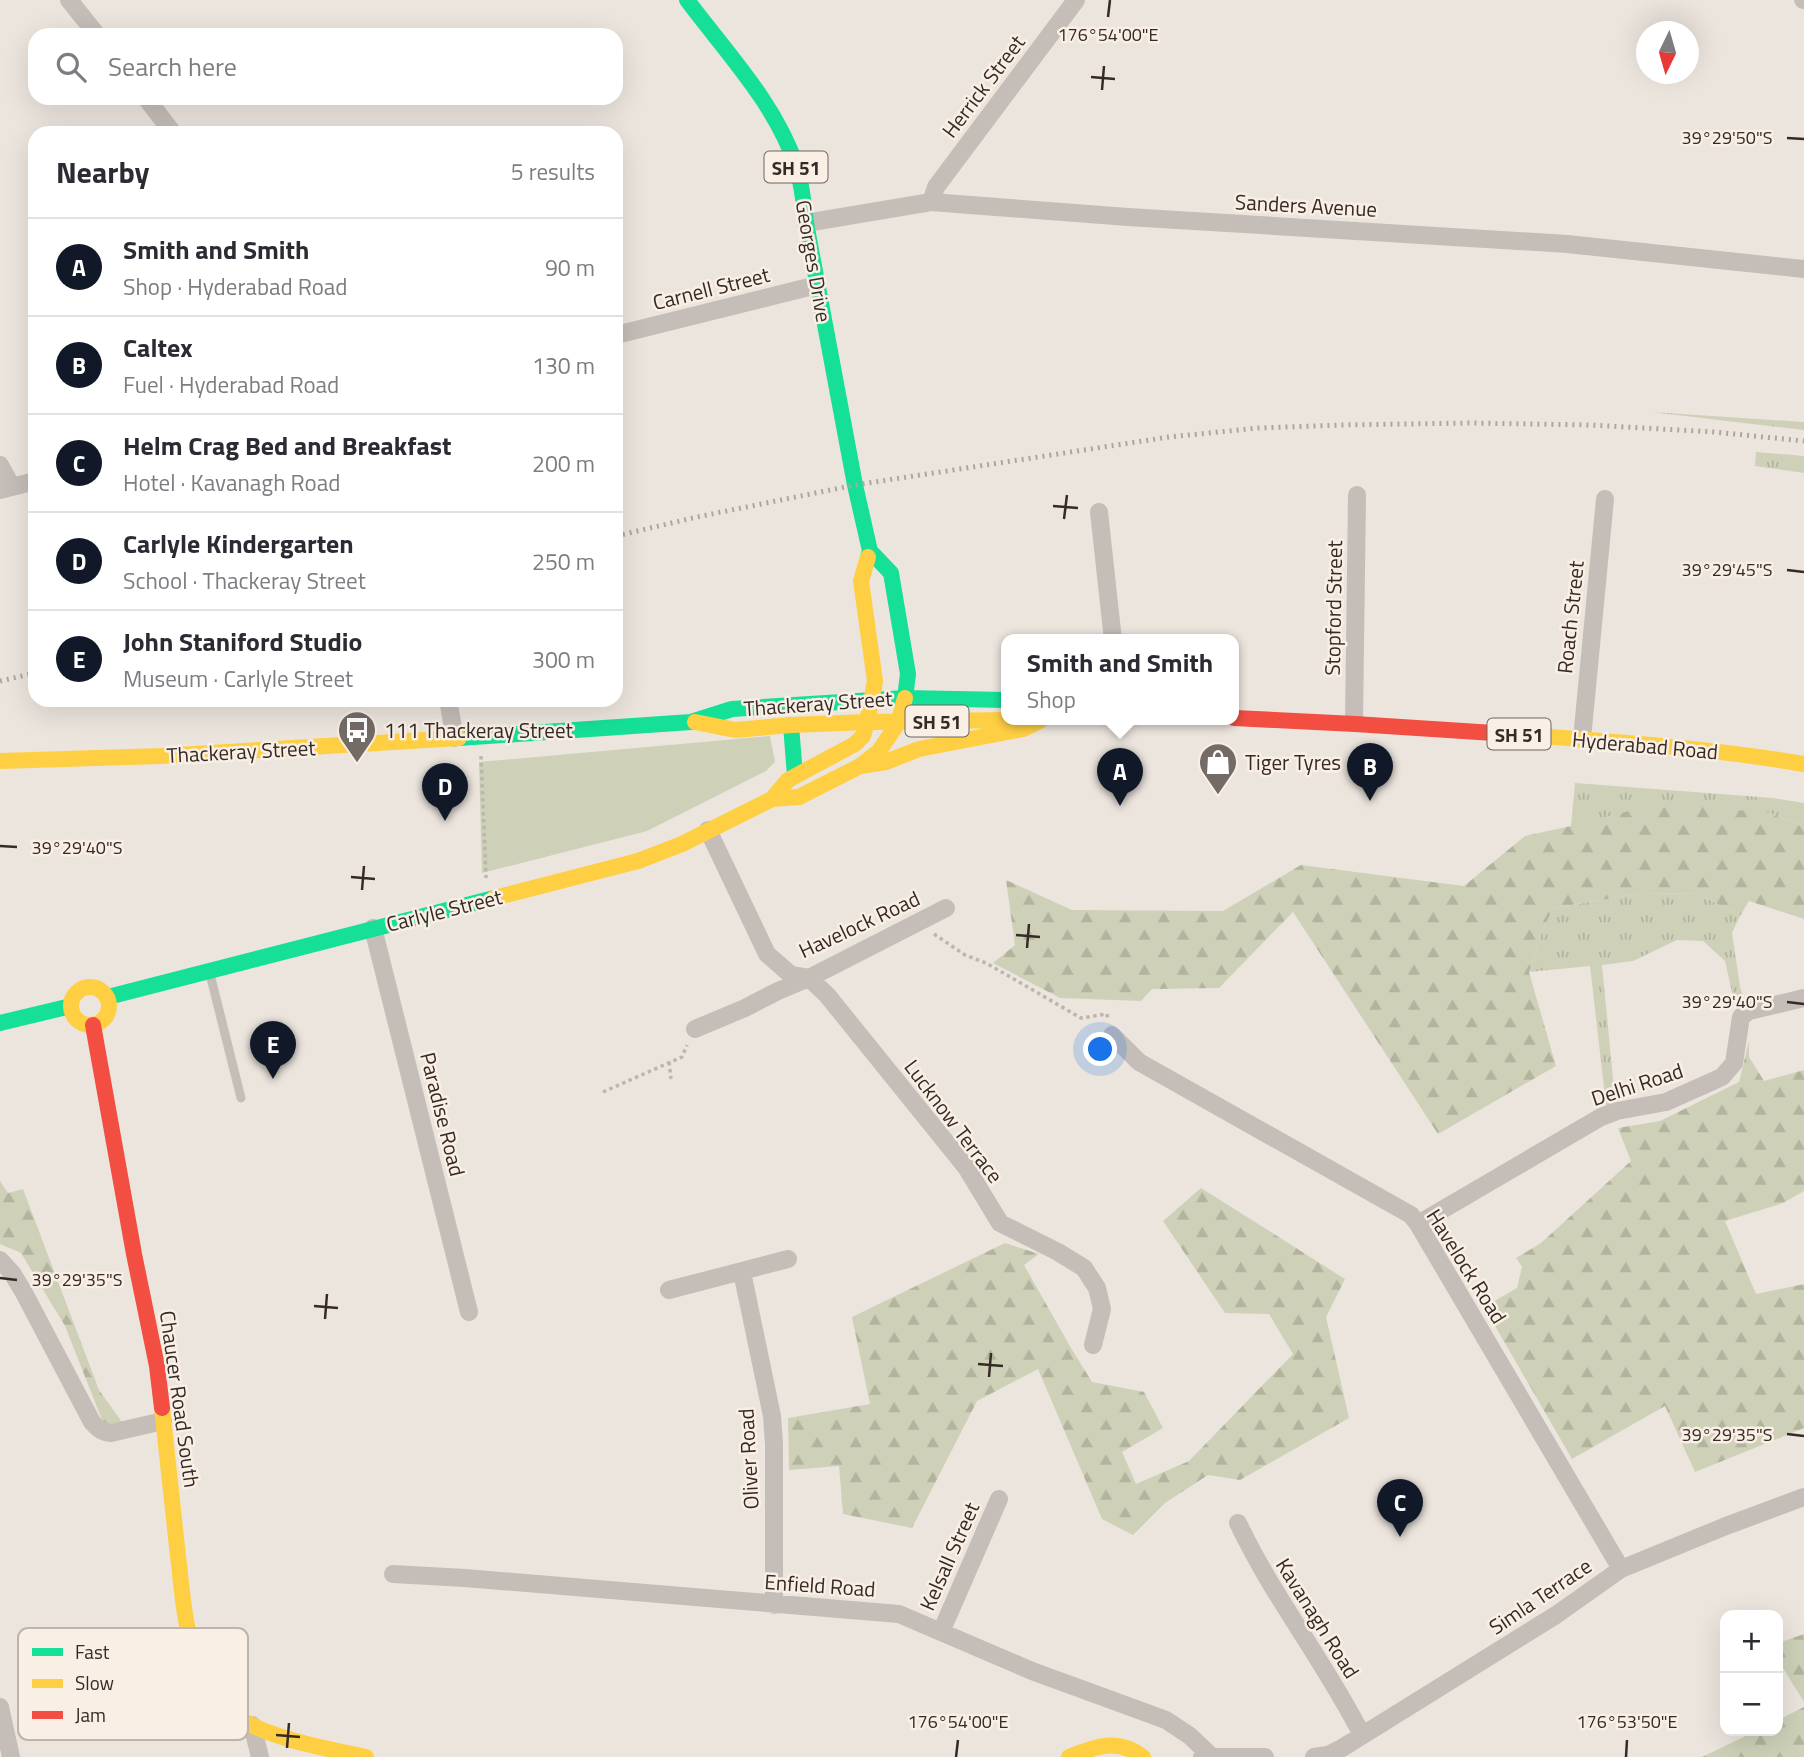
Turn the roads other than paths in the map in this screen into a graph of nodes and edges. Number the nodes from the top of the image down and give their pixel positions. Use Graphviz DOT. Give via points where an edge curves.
graph roads {
  1 [pos="69,0"];
  2 [pos="687,0"];
  3 [pos="1076,0"];
  4 [pos="91,28"];
  5 [pos="151,105"];
  6 [pos="168,126"];
  7 [pos="931,202"];
  8 [pos="806,223"];
  9 [pos="1804,269"];
  10 [pos="817,285"];
  11 [pos="623,333"];
  12 [pos="0,465"];
  13 [pos="28,483"];
  14 [pos="6,489"];
  15 [pos="1357,495"];
  16 [pos="1605,499"];
  17 [pos="1099,512"];
  18 [pos="870,551"];
  19 [pos="1112,634"];
  20 [pos="905,698"];
  21 [pos="871,700"];
  22 [pos="1001,700"];
  23 [pos="450,707"];
  24 [pos="1239,718"];
  25 [pos="1001,720"];
  26 [pos="691,722"];
  27 [pos="867,722"];
  28 [pos="1354,722"];
  29 [pos="898,723"];
  30 [pos="791,724"];
  31 [pos="1031,725"];
  32 [pos="455,738"];
  33 [pos="1582,739"];
  34 [pos="0,761"];
  35 [pos="1804,764"];
  36 [pos="860,766"];
  37 [pos="794,776"];
  38 [pos="772,799"];
  39 [pos="708,830"];
  40 [pos="946,908"];
  41 [pos="373,928"];
  42 [pos="209,971"];
  43 [pos="809,978"];
  44 [pos="108,997"];
  45 [pos="1804,998"];
  46 [pos="71,1006"];
  47 [pos="0,1023"];
  48 [pos="93,1025"];
  49 [pos="695,1029"];
  50 [pos="1112,1035"];
  51 [pos="241,1098"];
  52 [pos="1418,1224"];
  53 [pos="788,1259"];
  54 [pos="0,1260"];
  55 [pos="741,1272"];
  56 [pos="669,1290"];
  57 [pos="470,1312"];
  58 [pos="1093,1345"];
  59 [pos="163,1420"];
  60 [pos="1804,1497"];
  61 [pos="999,1499"];
  62 [pos="1238,1523"];
  63 [pos="1621,1569"];
  64 [pos="393,1574"];
  65 [pos="774,1605"];
  66 [pos="188,1628"];
  67 [pos="941,1632"];
  68 [pos="0,1707"];
  69 [pos="248,1724"];
  70 [pos="252,1726"];
  71 [pos="1362,1735"];
  72 [pos="1205,1756"];
  73 [pos="11,1757"];
  74 [pos="260,1757"];
  75 [pos="366,1757"];
  76 [pos="1069,1757"];
  77 [pos="1143,1757"];
  78 [pos="1265,1757"];
  79 [pos="1314,1757"];
  1 -- 4 [label="street"];
  2 -- 8 [label="main road, Georges Drive / SH 51" via="776,124 798,173"];
  3 -- 7 [label="street, Herrick Street" via="936,187"];
  5 -- 6 [label="street"];
  7 -- 8 [label="street, Sanders Avenue"];
  7 -- 9 [label="street, Sanders Avenue" via="1567,244"];
  8 -- 10 [label="main road, Georges Drive / SH 51"];
  10 -- 11 [label="street, Carnell Street"];
  10 -- 18 [label="main road, Georges Drive / SH 51"];
  12 -- 14 [label="street"];
  13 -- 14 [label="street"];
  15 -- 28 [label="street, Stopford Street"];
  16 -- 33 [label="street, Roach Street"];
  17 -- 19 [label="street"];
  18 -- 20 [label="main road, Georges Drive / SH 51" via="891,573 908,674"];
  18 -- 21 [label="main road, Georges Drive / SH 51" via="862,581 875,681"];
  20 -- 21 [label="main road, Thackeray Street"];
  20 -- 22 [label="main road, SH 51"];
  20 -- 29 [label="main road, Georges Drive"];
  21 -- 26 [label="main road, Thackeray Street" via="732,709"];
  21 -- 27 [label="main road, Carlyle Street / SH 51"];
  23 -- 32 [label="street"];
  24 -- 28 [label="main road, Hyderabad Road / SH 51"];
  25 -- 29 [label="main road, SH 51"];
  26 -- 30 [label="main road, Thackeray Street" via="735,730"];
  26 -- 32 [label="main road, Thackeray Street"];
  27 -- 29 [label="main road, SH 51"];
  27 -- 30 [label="main road, Thackeray Street"];
  27 -- 37 [label="main road, Carlyle Street" via="855,744"];
  28 -- 33 [label="main road, Hyderabad Road / SH 51"];
  29 -- 36 [label="main road, Carlyle Street" via="879,751"];
  30 -- 37 [label="main road"];
  31 -- 36 [label="main road"];
  32 -- 34 [label="main road, Thackeray Street"];
  33 -- 35 [label="main road, Hyderabad Road / SH 51" via="1756,755"];
  36 -- 38 [label="main road, Carlyle Street" via="799,797"];
  37 -- 38 [label="main road, Carlyle Street"];
  38 -- 39 [label="main road, Carlyle Street"];
  39 -- 41 [label="main road, Carlyle Street" via="638,862"];
  39 -- 43 [label="street, Havelock Road" via="767,954 791,975"];
  40 -- 43 [label="street, Havelock Road"];
  41 -- 42 [label="main road, Carlyle Street"];
  41 -- 57 [label="street, Paradise Road"];
  42 -- 44 [label="main road, Carlyle Street"];
  42 -- 51 [label="lane"];
  43 -- 49 [label="street"];
  43 -- 58 [label="street, Lucknow Terrace" via="966,1167 1000,1223 1084,1268 1097,1288 1102,1309"];
  44 -- 46 [label="main road" via="99,988 86,987 75,994"];
  44 -- 48 [label="main road" via="108,1015"];
  45 -- 52 [label="street, Delhi Road" via="1741,1017 1734,1063 1722,1077 1666,1102 1601,1116"];
  46 -- 47 [label="main road"];
  46 -- 48 [label="main road" via="75,1018"];
  48 -- 59 [label="main road, Chaucer Road South" via="155,1353"];
  50 -- 52 [label="street, Havelock Road" via="1139,1062 1411,1215"];
  52 -- 63 [label="street, Havelock Road"];
  53 -- 55 [label="street"];
  54 -- 59 [label="street" via="23,1291 98,1429 111,1433"];
  55 -- 56 [label="street"];
  55 -- 65 [label="street, Oliver Road" via="772,1416"];
  59 -- 66 [label="main road, Chaucer Road South"];
  60 -- 63 [label="street, Simla Terrace"];
  61 -- 67 [label="street, Kelsall Street"];
  62 -- 71 [label="street, Kavanagh Road" via="1255,1559"];
  63 -- 71 [label="street, Simla Terrace" via="1556,1615"];
  64 -- 65 [label="street, Enfield Road"];
  65 -- 67 [label="street, Enfield Road" via="899,1614"];
  67 -- 72 [label="street, Enfield Road" via="1166,1720 1190,1736"];
  68 -- 73 [label="street"];
  69 -- 70 [label="main road, Chaucer Road South"];
  70 -- 74 [label="street"];
  70 -- 75 [label="main road, Chaucer Road South"];
  71 -- 79 [label="street, Simla Terrace" via="1328,1755"];
  72 -- 78 [label="street"];
  76 -- 77 [label="main road" via="1115,1744"];
}
